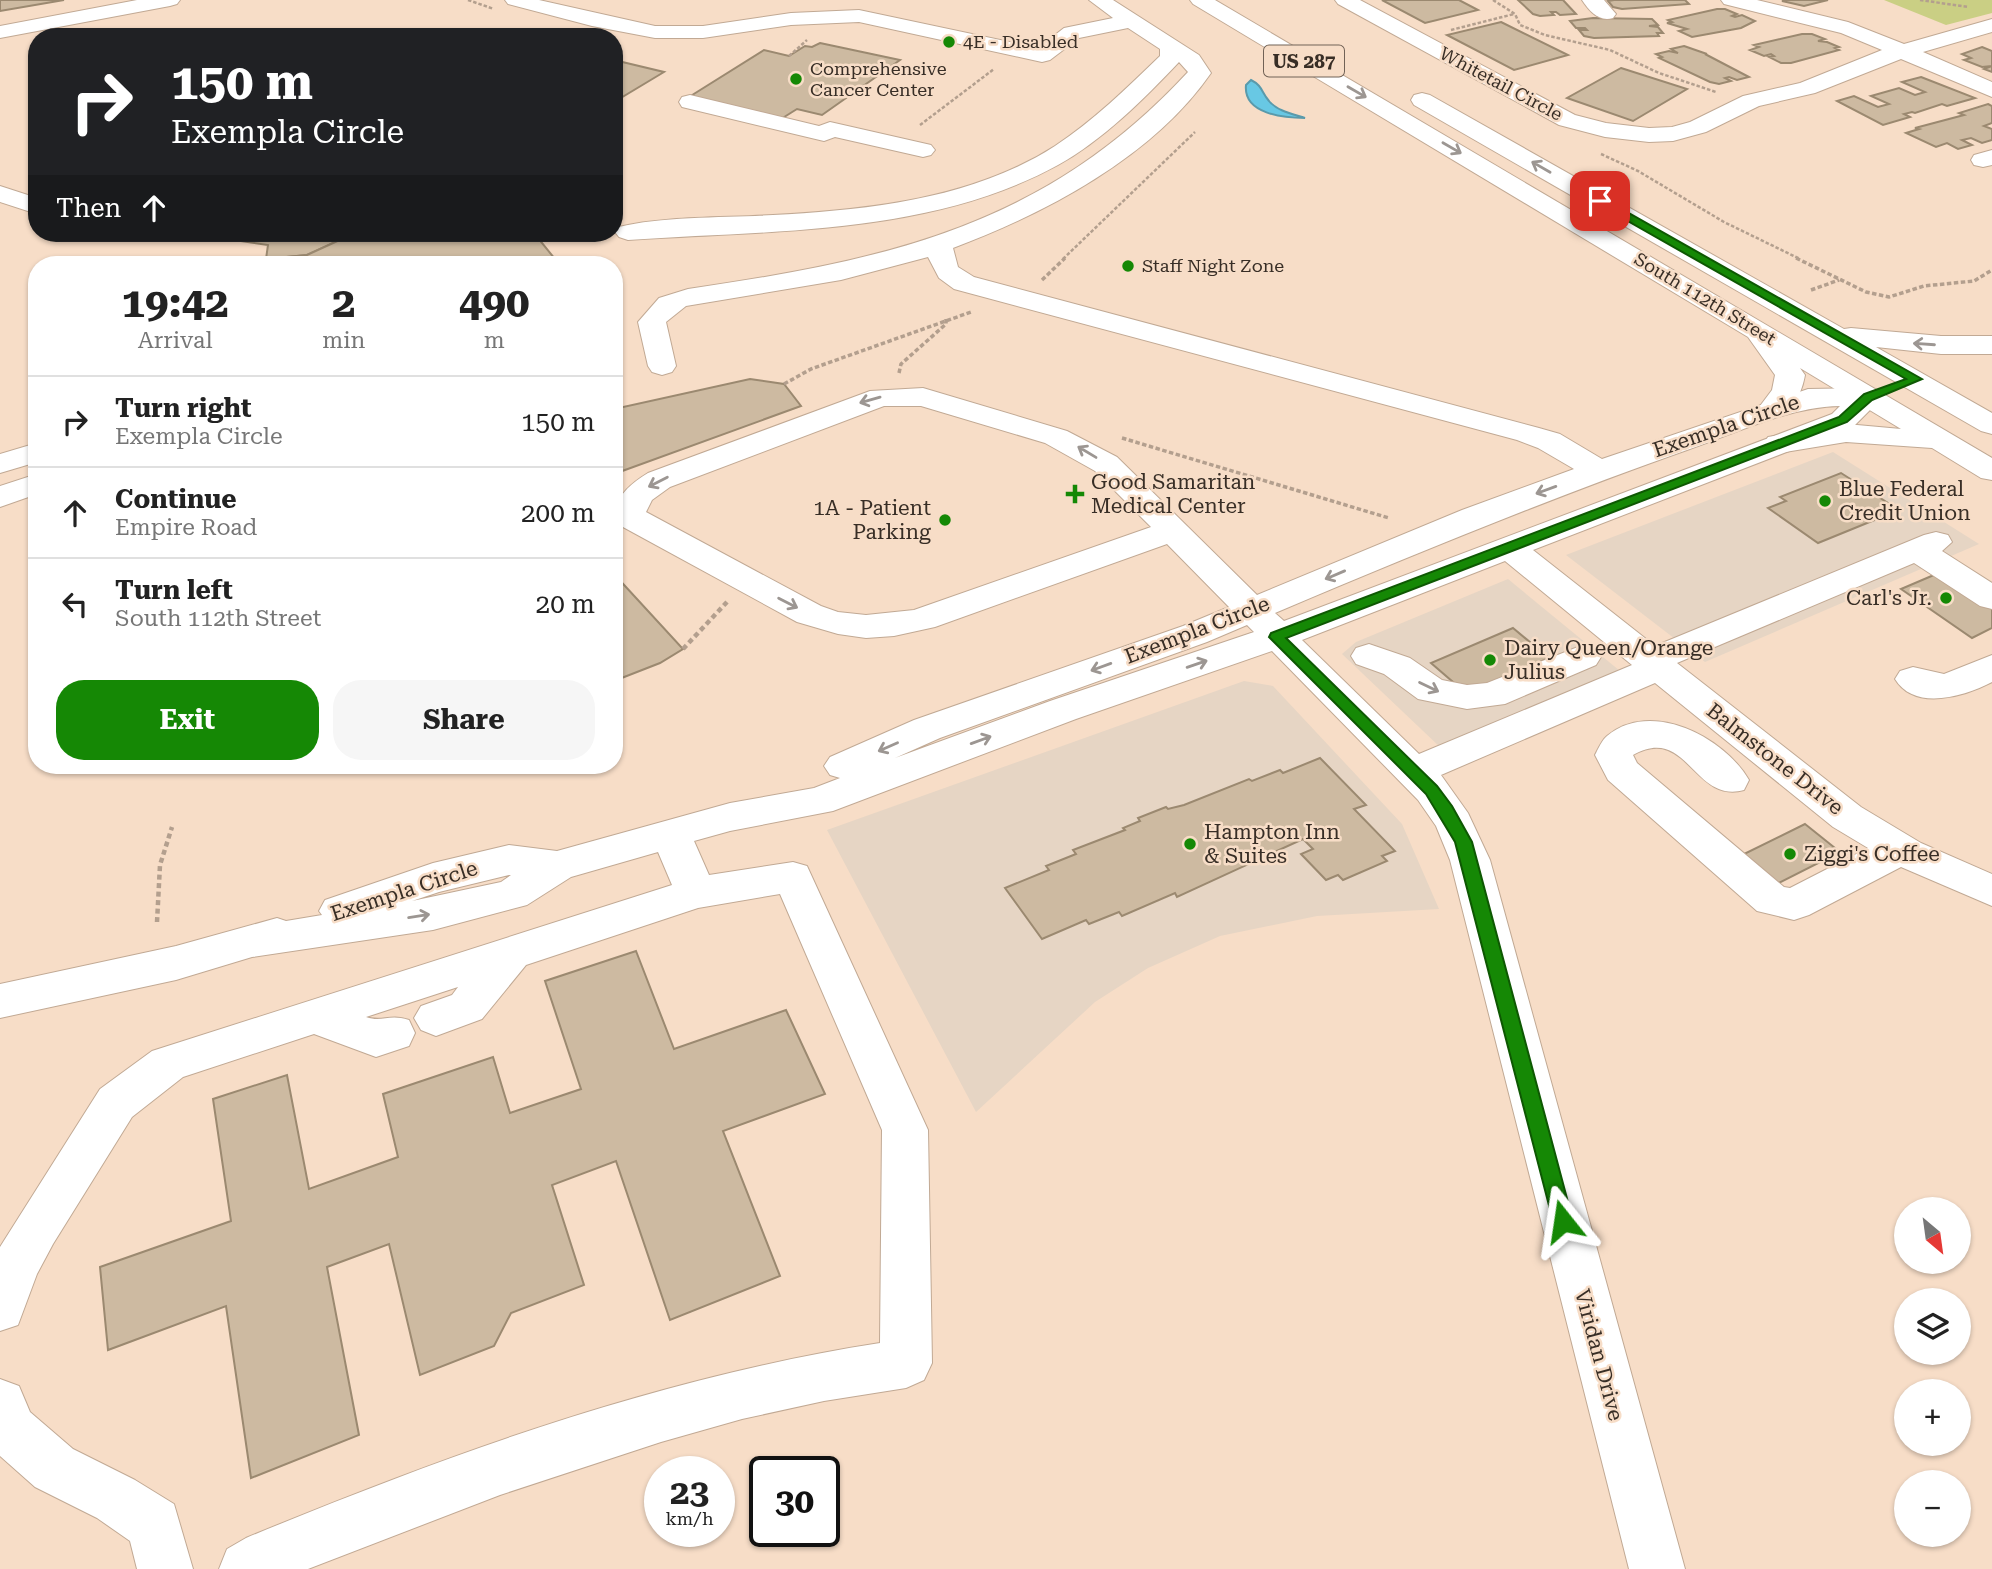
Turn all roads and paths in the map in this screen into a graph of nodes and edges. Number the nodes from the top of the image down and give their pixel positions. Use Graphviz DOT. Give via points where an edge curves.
graph roads {
  1 [pos="170,0"];
  2 [pos="515,0"];
  3 [pos="1099,0"];
  4 [pos="1200,0"];
  5 [pos="1345,0"];
  6 [pos="1493,0"];
  7 [pos="1731,0"];
  8 [pos="1920,0"];
  9 [pos="1970,8"];
  10 [pos="1515,14"];
  11 [pos="1131,21"];
  12 [pos="1992,25"];
  13 [pos="0,32"];
  14 [pos="1417,39"];
  15 [pos="1171,46"];
  16 [pos="1903,51"];
  17 [pos="1003,62"];
  18 [pos="1404,89"];
  19 [pos="1992,90"];
  20 [pos="1751,101"];
  21 [pos="690,102"];
  22 [pos="1195,132"];
  23 [pos="897,144"];
  24 [pos="922,150"];
  25 [pos="1594,151"];
  26 [pos="11,205"];
  27 [pos="28,217"];
  28 [pos="628,232"];
  29 [pos="940,244"];
  30 [pos="1992,270"];
  31 [pos="1024,300"];
  32 [pos="946,319"];
  33 [pos="1756,330"];
  34 [pos="1835,334"];
  35 [pos="1992,345"];
  36 [pos="1992,351"];
  37 [pos="662,366"];
  38 [pos="901,375"];
  39 [pos="1916,379"];
  40 [pos="784,384"];
  41 [pos="1868,397"];
  42 [pos="1772,410"];
  43 [pos="1992,425"];
  44 [pos="1111,436"];
  45 [pos="1939,439"];
  46 [pos="1779,444"];
  47 [pos="28,455"];
  48 [pos="0,464"];
  49 [pos="1599,471"];
  50 [pos="1992,471"];
  51 [pos="28,486"];
  52 [pos="0,497"];
  53 [pos="1389,518"];
  54 [pos="1174,530"];
  55 [pos="1509,548"];
  56 [pos="747,581"];
  57 [pos="1992,598"];
  58 [pos="1263,624"];
  59 [pos="683,649"];
  60 [pos="1369,656"];
  61 [pos="1583,657"];
  62 [pos="1655,664"];
  63 [pos="1992,667"];
  64 [pos="1913,679"];
  65 [pos="1413,772"];
  66 [pos="1730,780"];
  67 [pos="172,827"];
  68 [pos="671,834"];
  69 [pos="1900,850"];
  70 [pos="1992,891"];
  71 [pos="696,893"];
  72 [pos="157,922"];
  73 [pos="511,953"];
  74 [pos="0,1001"];
  75 [pos="316,1017"];
  76 [pos="436,1018"];
  77 [pos="393,1033"];
  78 [pos="0,1308"];
  79 [pos="0,1404"];
  80 [pos="165,1569"];
  81 [pos="247,1569"];
  82 [pos="1657,1569"];
  1 -- 13 [label="street"];
  2 -- 11 [label="street" via="665,32 859,16 1042,55 1072,33"];
  3 -- 11 [label="street"];
  4 -- 33 [label="street, South 112th Street / US 287, one-way"];
  5 -- 14 [label="street, Whitetail Circle"];
  6 -- 10 [label="path"];
  7 -- 16 [label="street" via="1848,28"];
  8 -- 9 [label="path"];
  10 -- 14 [label="path"];
  10 -- 20 [label="path" via="1520,25 1545,35 1610,50 1659,73"];
  11 -- 15 [label="street"];
  12 -- 16 [label="street, Whitetail Circle"];
  14 -- 20 [label="street, Whitetail Circle" via="1566,120 1605,130 1673,134"];
  15 -- 28 [label="street" via="1171,58 1071,146 1011,178 913,206 856,215"];
  15 -- 29 [label="street" via="1200,73 1122,148 1044,200"];
  16 -- 19 [label="street"];
  16 -- 20 [label="street, Whitetail Circle" via="1807,88"];
  17 -- 23 [label="path"];
  34 -- 18 [label="street, South 112th Street, one-way"];
  21 -- 23 [label="street" via="824,134 830,129"];
  22 -- 31 [label="path"];
  23 -- 24 [label="street"];
  25 -- 30 [label="path" via="1866,292 1889,297 1924,286 1974,281"];
  26 -- 27 [label="street"];
  29 -- 31 [label="street" via="944,269 951,277"];
  29 -- 37 [label="street" via="873,265 675,300 652,321"];
  31 -- 32 [label="path" via="1021,312 1012,320 979,311"];
  31 -- 49 [label="street" via="1528,434"];
  32 -- 38 [label="path" via="946,324 901,364"];
  32 -- 40 [label="path" via="811,369"];
  33 -- 41 [label="street, South 112th Street / US 287"];
  33 -- 42 [label="street" via="1790,375 1787,391"];
  35 -- 34 [label="street, one-way" via="1941,345"];
  34 -- 39 [label="street, South 112th Street"];
  36 -- 39 [label="street"];
  39 -- 41 [label="street"];
  39 -- 43 [label="street, South 112th Street"];
  41 -- 42 [label="street, Exempla Circle" via="1808,398"];
  41 -- 45 [label="street, South 112th Street / US 287"];
  41 -- 46 [label="street, Exempla Circle" via="1843,420"];
  42 -- 49 [label="street, Exempla Circle"];
  44 -- 53 [label="path"];
  45 -- 46 [label="street" via="1846,433"];
  45 -- 50 [label="street, South 112th Street / US 287"];
  46 -- 55 [label="street, Exempla Circle"];
  47 -- 48 [label="street"];
  49 -- 58 [label="street, Exempla Circle, one-way" via="1473,517"];
  51 -- 52 [label="street"];
  56 -- 54 [label="street, one-way" via="832,623 864,629 893,627"];
  54 -- 56 [label="street, Viridan Drive, one-way" via="1106,464 1056,437 923,397 880,397 729,443 659,480 632,500 634,520"];
  54 -- 58 [label="street, Viridan Drive"];
  55 -- 58 [label="street, Exempla Circle"];
  55 -- 62 [label="street, Balmstone Drive"];
  56 -- 59 [label="path"];
  57 -- 62 [label="street" via="1927,546"];
  58 -- 65 [label="street, Viridan Drive"];
  58 -- 68 [label="street, Exempla Circle" via="1063,710 819,801 730,817"];
  60 -- 61 [label="street, one-way" via="1397,666 1431,690 1467,697 1492,695"];
  62 -- 65 [label="street"];
  62 -- 69 [label="street, Balmstone Drive" via="1847,817"];
  63 -- 64 [label="street" via="1948,688 1928,687"];
  65 -- 82 [label="street, Viridan Drive" via="1447,810 1470,860"];
  66 -- 69 [label="street" via="1668,735 1646,733 1619,746 1614,755 1622,771 1772,900 1794,904"];
  67 -- 72 [label="path" via="160,865"];
  68 -- 71 [label="street"];
  68 -- 74 [label="street, Exempla Circle" via="557,866 513,894 433,914 254,942"];
  69 -- 70 [label="street, Balmstone Drive"];
  71 -- 73 [label="street"];
  71 -- 81 [label="street" via="793,877 860,1024 905,1130 906,1363 831,1373 672,1413 441,1488"];
  73 -- 75 [label="street"];
  73 -- 76 [label="street" via="467,1007"];
  75 -- 77 [label="street" via="376,1039"];
  75 -- 78 [label="street" via="168,1064 116,1103 25,1248"];
  79 -- 80 [label="street" via="10,1430 54,1468 154,1524"];
}
